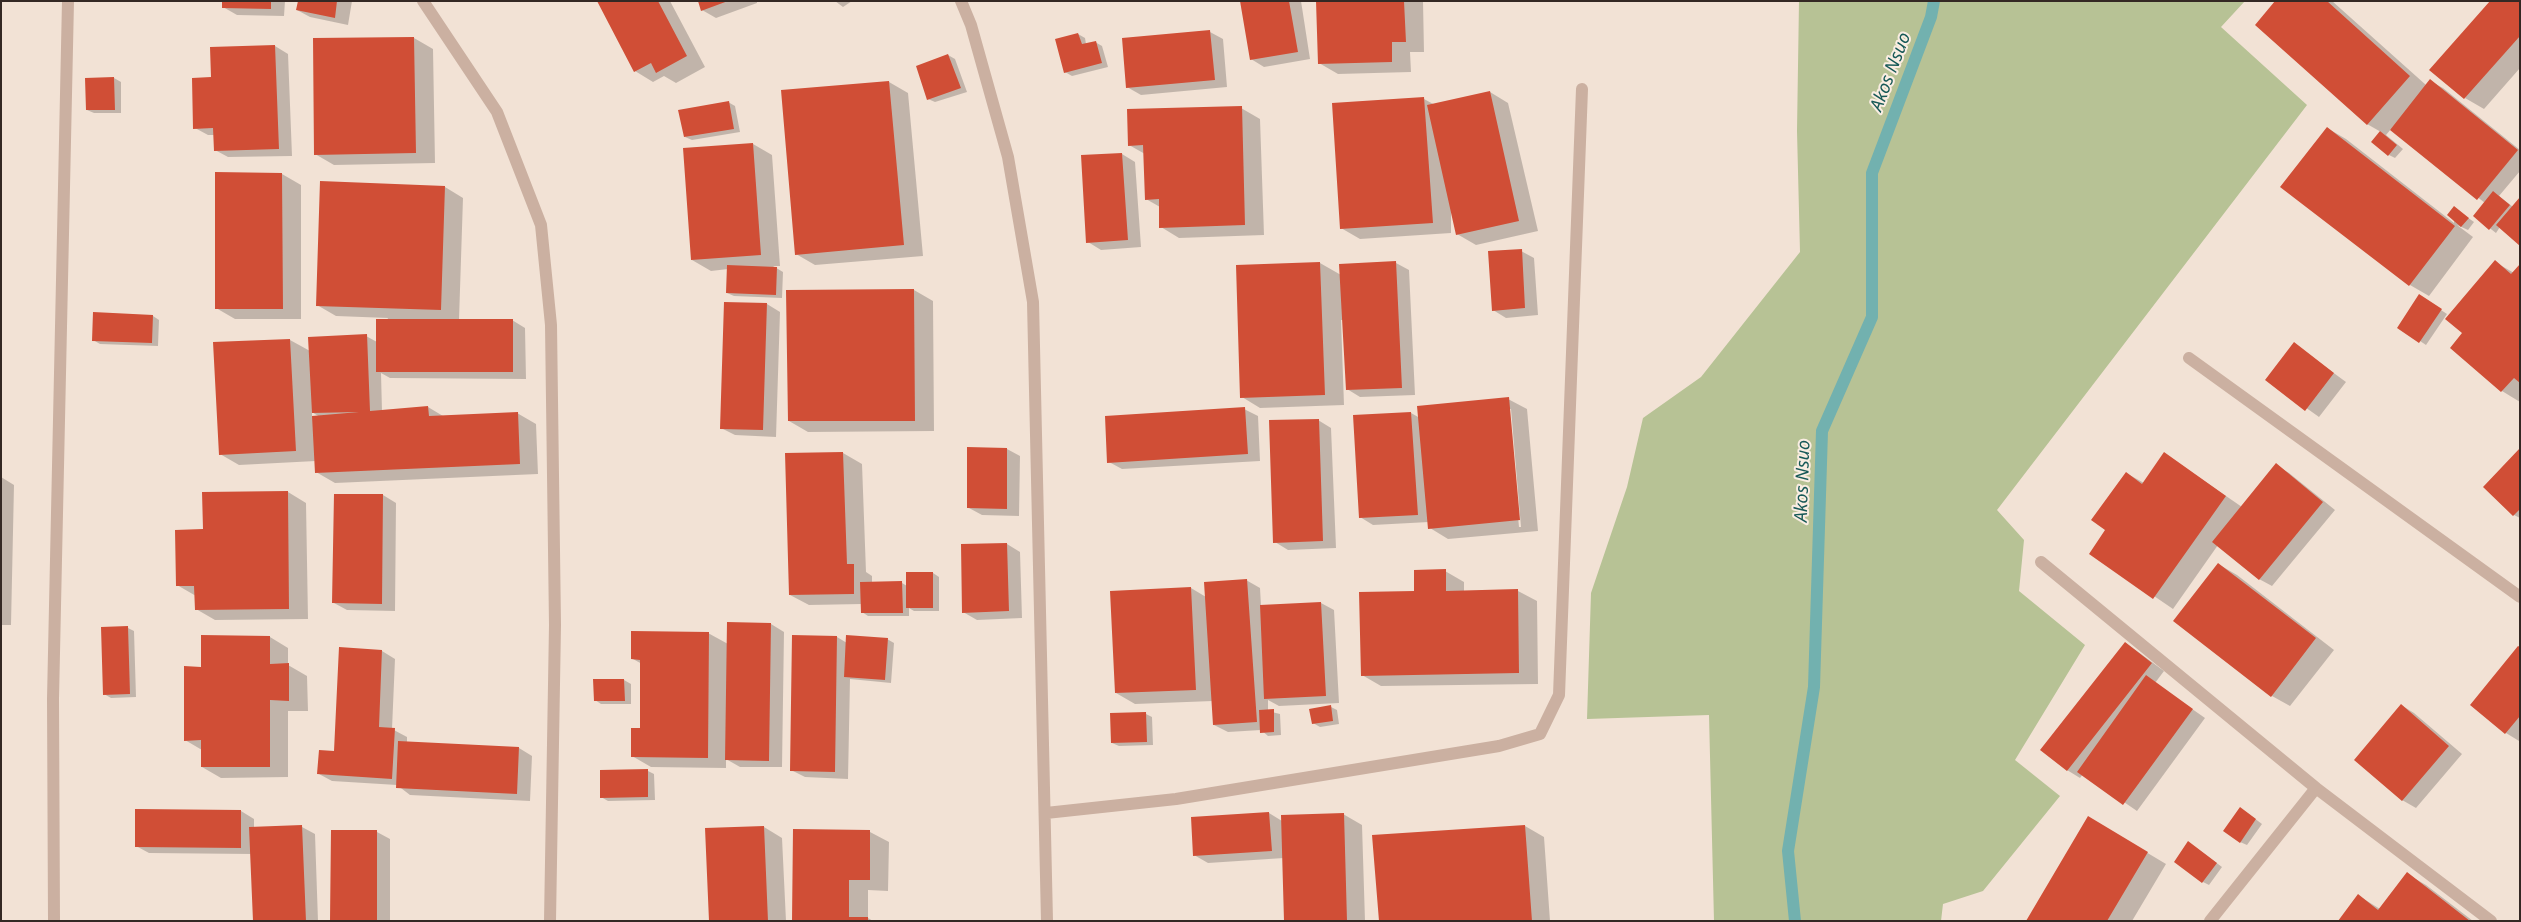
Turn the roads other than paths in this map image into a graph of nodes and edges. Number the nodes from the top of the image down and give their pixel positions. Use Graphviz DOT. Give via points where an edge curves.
graph roads {
  1 [pos="68,1"];
  2 [pos="423,1"];
  3 [pos="961,1"];
  4 [pos="1582,89"];
  5 [pos="2189,358"];
  6 [pos="2041,562"];
  7 [pos="2520,597"];
  8 [pos="2316,788"];
  9 [pos="1046,813"];
  10 [pos="54,921"];
  11 [pos="550,921"];
  12 [pos="1047,921"];
  13 [pos="2210,921"];
  14 [pos="2491,921"];
  1 -- 10 [label="street" via="53,699"];
  2 -- 11 [label="street" via="497,112 542,225 551,325 554,525"];
  3 -- 9 [label="street" via="971,25 1008,157 1033,302"];
  4 -- 9 [label="street" via="1560,695 1540,734 1500,746 1186,798"];
  5 -- 7 [label="street"];
  6 -- 8 [label="street"];
  8 -- 13 [label="street"];
  8 -- 14 [label="street"];
  9 -- 12 [label="street"];
}
